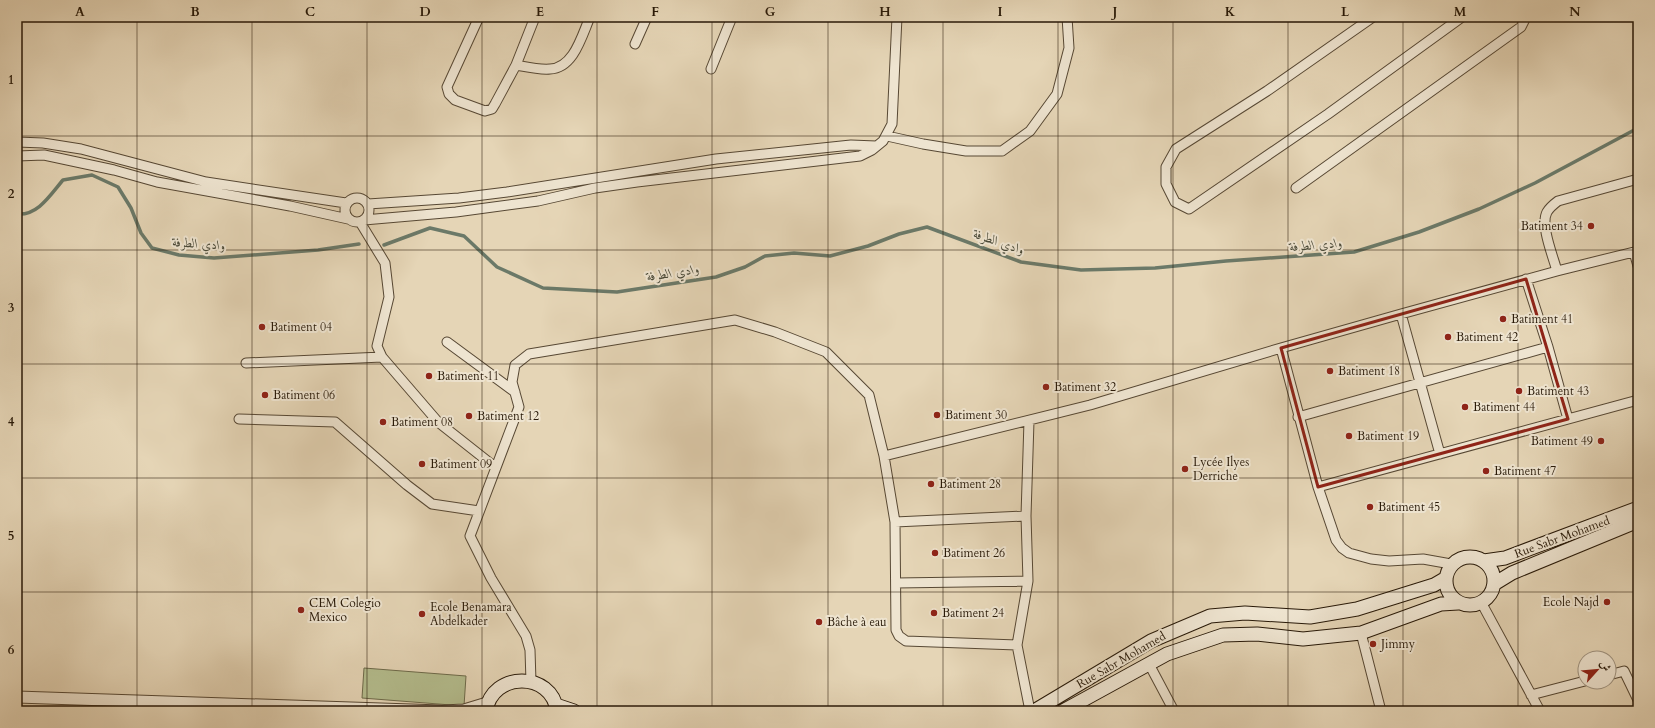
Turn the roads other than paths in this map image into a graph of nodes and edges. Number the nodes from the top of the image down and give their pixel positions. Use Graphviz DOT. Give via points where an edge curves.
graph roads {
  1 [pos="479,17"];
  2 [pos="535,17"];
  3 [pos="590,17"];
  4 [pos="647,17"];
  5 [pos="732,17"];
  6 [pos="897,17"];
  7 [pos="1067,17"];
  8 [pos="1373,17"];
  9 [pos="1462,17"];
  10 [pos="1526,17"];
  11 [pos="636,44"];
  12 [pos="516,65"];
  13 [pos="712,69"];
  14 [pos="887,136"];
  15 [pos="17,142"];
  16 [pos="876,146"];
  17 [pos="17,156"];
  18 [pos="1638,179"];
  19 [pos="1296,188"];
  20 [pos="346,203"];
  21 [pos="368,204"];
  22 [pos="348,219"];
  23 [pos="362,221"];
  24 [pos="1636,251"];
  25 [pos="1638,266"];
  26 [pos="1557,271"];
  27 [pos="1526,279"];
  28 [pos="1401,314"];
  29 [pos="447,342"];
  30 [pos="1548,347"];
  31 [pos="1280,348"];
  32 [pos="382,357"];
  33 [pos="246,364"];
  34 [pos="1421,383"];
  35 [pos="515,392"];
  36 [pos="1638,400"];
  37 [pos="1298,417"];
  38 [pos="239,419"];
  39 [pos="1568,419"];
  40 [pos="1029,421"];
  41 [pos="1440,454"];
  42 [pos="884,456"];
  43 [pos="495,467"];
  44 [pos="1318,487"];
  45 [pos="1638,508"];
  46 [pos="479,511"];
  47 [pos="1026,516"];
  48 [pos="1638,520"];
  49 [pos="895,522"];
  50 [pos="1484,561"];
  51 [pos="1451,564"];
  52 [pos="1446,578"];
  53 [pos="1028,581"];
  54 [pos="896,583"];
  55 [pos="1494,584"];
  56 [pos="1481,602"];
  57 [pos="1458,603"];
  58 [pos="1361,633"];
  59 [pos="1017,645"];
  60 [pos="1148,664"];
  61 [pos="1617,673"];
  62 [pos="531,682"];
  63 [pos="1577,683"];
  64 [pos="1531,695"];
  65 [pos="17,697"];
  66 [pos="1638,700"];
  67 [pos="486,707"];
  68 [pos="235,708"];
  69 [pos="557,708"];
  70 [pos="247,711"];
  71 [pos="442,711"];
  72 [pos="574,711"];
  73 [pos="1030,711"];
  74 [pos="1034,711"];
  75 [pos="1063,711"];
  76 [pos="1174,711"];
  77 [pos="1381,711"];
  78 [pos="1540,711"];
  1 -- 12 [label="street" via="447,87 449,94 455,100 485,111 492,109"];
  2 -- 12 [label="street"];
  3 -- 12 [label="street" via="572,56 562,65 551,70"];
  4 -- 11 [label="street"];
  5 -- 13 [label="street"];
  6 -- 14 [label="street" via="893,118"];
  7 -- 14 [label="street" via="1069,48 1057,94 1030,131 1002,151 966,151"];
  8 -- 9 [label="street" via="1267,91 1176,149 1166,167 1166,184 1176,202 1189,209 1328,114"];
  10 -- 19 [label="street" via="1521,27"];
  14 -- 16 [label="street"];
  15 -- 20 [label="street" via="81,149 206,182"];
  16 -- 21 [label="street" via="851,145 716,159 500,193"];
  16 -- 23 [label="street" via="866,154 853,158 637,182 538,201"];
  17 -- 22 [label="street" via="44,155 157,182"];
  18 -- 26 [label="street" via="1558,201 1551,206 1546,213 1544,225"];
  20 -- 21 [label="street" via="355,197 365,200"];
  20 -- 22 [label="street" via="344,211"];
  21 -- 23 [label="street" via="369,213"];
  22 -- 23 [label="street" via="352,222"];
  23 -- 32 [label="street" via="385,263 389,298 376,346"];
  24 -- 25 [label="street"];
  24 -- 26 [label="street"];
  26 -- 27 [label="street"];
  27 -- 28 [label="street"];
  27 -- 30 [label="street"];
  28 -- 31 [label="street"];
  28 -- 34 [label="street"];
  29 -- 35 [label="street"];
  30 -- 34 [label="street"];
  30 -- 39 [label="street"];
  31 -- 37 [label="street"];
  31 -- 40 [label="street"];
  32 -- 33 [label="street"];
  32 -- 43 [label="street" via="438,422"];
  34 -- 37 [label="street"];
  34 -- 41 [label="street"];
  35 -- 42 [label="street" via="512,382 515,365 529,354 735,320 826,352 869,395"];
  35 -- 43 [label="street" via="519,407"];
  36 -- 39 [label="street"];
  37 -- 44 [label="street"];
  38 -- 46 [label="street" via="335,422 432,504"];
  39 -- 41 [label="street"];
  40 -- 42 [label="street"];
  40 -- 47 [label="street"];
  41 -- 44 [label="street"];
  42 -- 49 [label="street"];
  43 -- 46 [label="street"];
  44 -- 51 [label="street" via="1336,540 1349,553 1389,561 1423,559"];
  45 -- 50 [label="main road, Rue Sabr Mohamed" via="1505,558"];
  46 -- 62 [label="street" via="470,536 491,578 526,636 530,650"];
  47 -- 49 [label="street"];
  47 -- 53 [label="street"];
  48 -- 55 [label="main road" via="1512,573"];
  49 -- 54 [label="street"];
  50 -- 51 [label="main road" via="1468,556"];
  50 -- 55 [label="main road" via="1492,571"];
  51 -- 52 [label="main road"];
  52 -- 57 [label="main road" via="1448,592"];
  52 -- 74 [label="main road, Rue Sabr Mohamed" via="1434,585 1357,609 1310,617 1245,613 1210,616 1151,641"];
  53 -- 54 [label="street"];
  53 -- 59 [label="street"];
  54 -- 59 [label="street" via="896,630 906,641"];
  55 -- 56 [label="main road" via="1487,598"];
  56 -- 57 [label="main road" via="1474,605"];
  56 -- 64 [label="street"];
  57 -- 58 [label="main road" via="1441,604"];
  58 -- 60 [label="main road" via="1303,639 1258,634 1223,635 1167,654"];
  58 -- 77 [label="street"];
  59 -- 73 [label="street"];
  60 -- 75 [label="main road"];
  60 -- 76 [label="street"];
  61 -- 66 [label="street" via="1624,671"];
  62 -- 67 [label="main road" via="519,680 507,683 496,690"];
  62 -- 69 [label="main road" via="542,686 551,695"];
  63 -- 64 [label="street"];
  64 -- 78 [label="street"];
  65 -- 68 [label="street"];
  67 -- 71 [label="street"];
  68 -- 70 [label="street"];
  68 -- 71 [label="street"];
  69 -- 72 [label="main road"];
}
